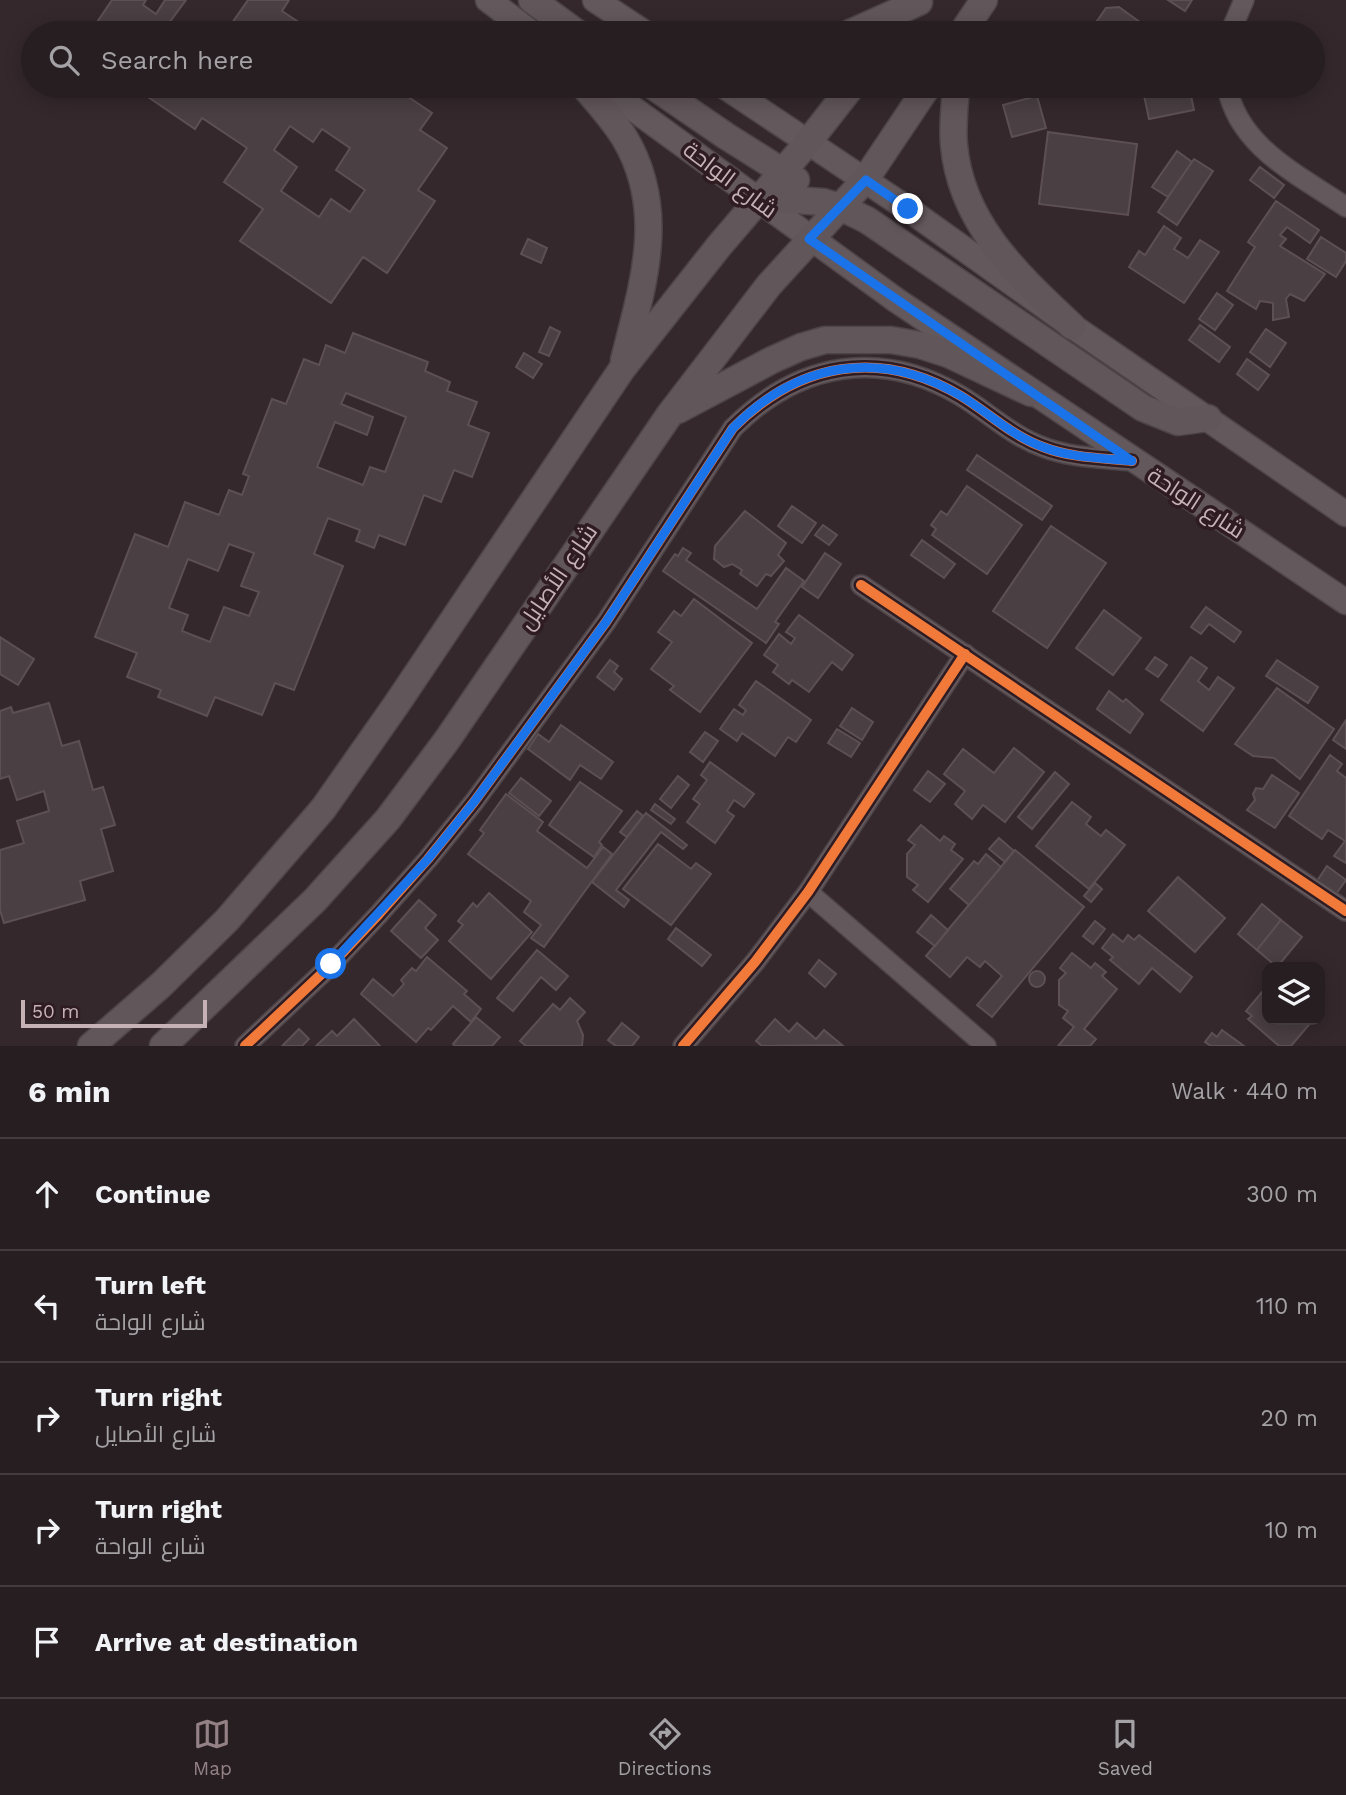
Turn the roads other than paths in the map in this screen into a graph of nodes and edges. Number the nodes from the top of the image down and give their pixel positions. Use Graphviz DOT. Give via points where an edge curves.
graph roads {
  1 [pos="488,0"];
  2 [pos="532,0"];
  3 [pos="595,0"];
  4 [pos="984,0"];
  5 [pos="1244,0"];
  6 [pos="919,1"];
  7 [pos="516,21"];
  8 [pos="561,21"];
  9 [pos="627,21"];
  10 [pos="876,21"];
  11 [pos="903,21"];
  12 [pos="970,21"];
  13 [pos="1235,21"];
  14 [pos="593,98"];
  15 [pos="619,98"];
  16 [pos="671,98"];
  17 [pos="743,98"];
  18 [pos="843,98"];
  19 [pos="920,98"];
  20 [pos="956,98"];
  21 [pos="1229,98"];
  22 [pos="809,141"];
  23 [pos="782,173"];
  24 [pos="866,180"];
  25 [pos="756,200"];
  26 [pos="840,206"];
  27 [pos="1346,207"];
  28 [pos="809,239"];
  29 [pos="1072,326"];
  30 [pos="622,369"];
  31 [pos="1031,393"];
  32 [pos="670,414"];
  33 [pos="1208,418"];
  34 [pos="1132,461"];
  35 [pos="1346,514"];
  36 [pos="861,585"];
  37 [pos="1346,602"];
  38 [pos="965,654"];
  39 [pos="808,892"];
  40 [pos="1346,911"];
  41 [pos="91,1046"];
  42 [pos="163,1046"];
  43 [pos="245,1046"];
  44 [pos="683,1046"];
  45 [pos="986,1046"];
  1 -- 7 [label="street"];
  2 -- 8 [label="main road"];
  3 -- 9 [label="street"];
  4 -- 12 [label="main road"];
  5 -- 13 [label="street"];
  6 -- 10 [label="main road"];
  6 -- 11 [label="main road"];
  14 -- 30 [label="main road" via="623,136 648,197 648,265"];
  15 -- 25 [label="street, شارع الواحة"];
  16 -- 23 [label="main road"];
  17 -- 22 [label="street"];
  18 -- 22 [label="main road"];
  19 -- 24 [label="main road, شارع الأصايل"];
  20 -- 29 [label="main road" via="954,145 969,206 1019,276"];
  21 -- 27 [label="street" via="1254,141"];
  22 -- 23 [label="main road"];
  22 -- 24 [label="street"];
  23 -- 24 [label="main road" via="815,186"];
  23 -- 25 [label="main road"];
  24 -- 26 [label="main road, شارع الأصايل"];
  24 -- 29 [label="street"];
  25 -- 26 [label="main road"];
  25 -- 28 [label="street, شارع الواحة"];
  25 -- 30 [label="main road"];
  26 -- 28 [label="main road, شارع الأصايل"];
  26 -- 33 [label="main road" via="1143,408 1178,422"];
  28 -- 31 [label="street, شارع الواحة"];
  28 -- 32 [label="main road, شارع الأصايل"];
  29 -- 33 [label="street"];
  30 -- 41 [label="main road" via="323,809 227,920"];
  31 -- 32 [label="main road" via="920,345 825,340 772,360"];
  31 -- 34 [label="street, شارع الواحة"];
  32 -- 42 [label="main road, شارع الأصايل" via="388,819 315,900"];
  33 -- 35 [label="street"];
  34 -- 37 [label="street, شارع الواحة"];
  34 -- 43 [label="street" via="1043,448 940,384 880,367 831,369 772,394 733,428 599,632 459,821 379,914"];
  36 -- 38 [label="street"];
  38 -- 39 [label="street"];
  38 -- 40 [label="street"];
  39 -- 44 [label="street"];
  39 -- 45 [label="street"];
}
